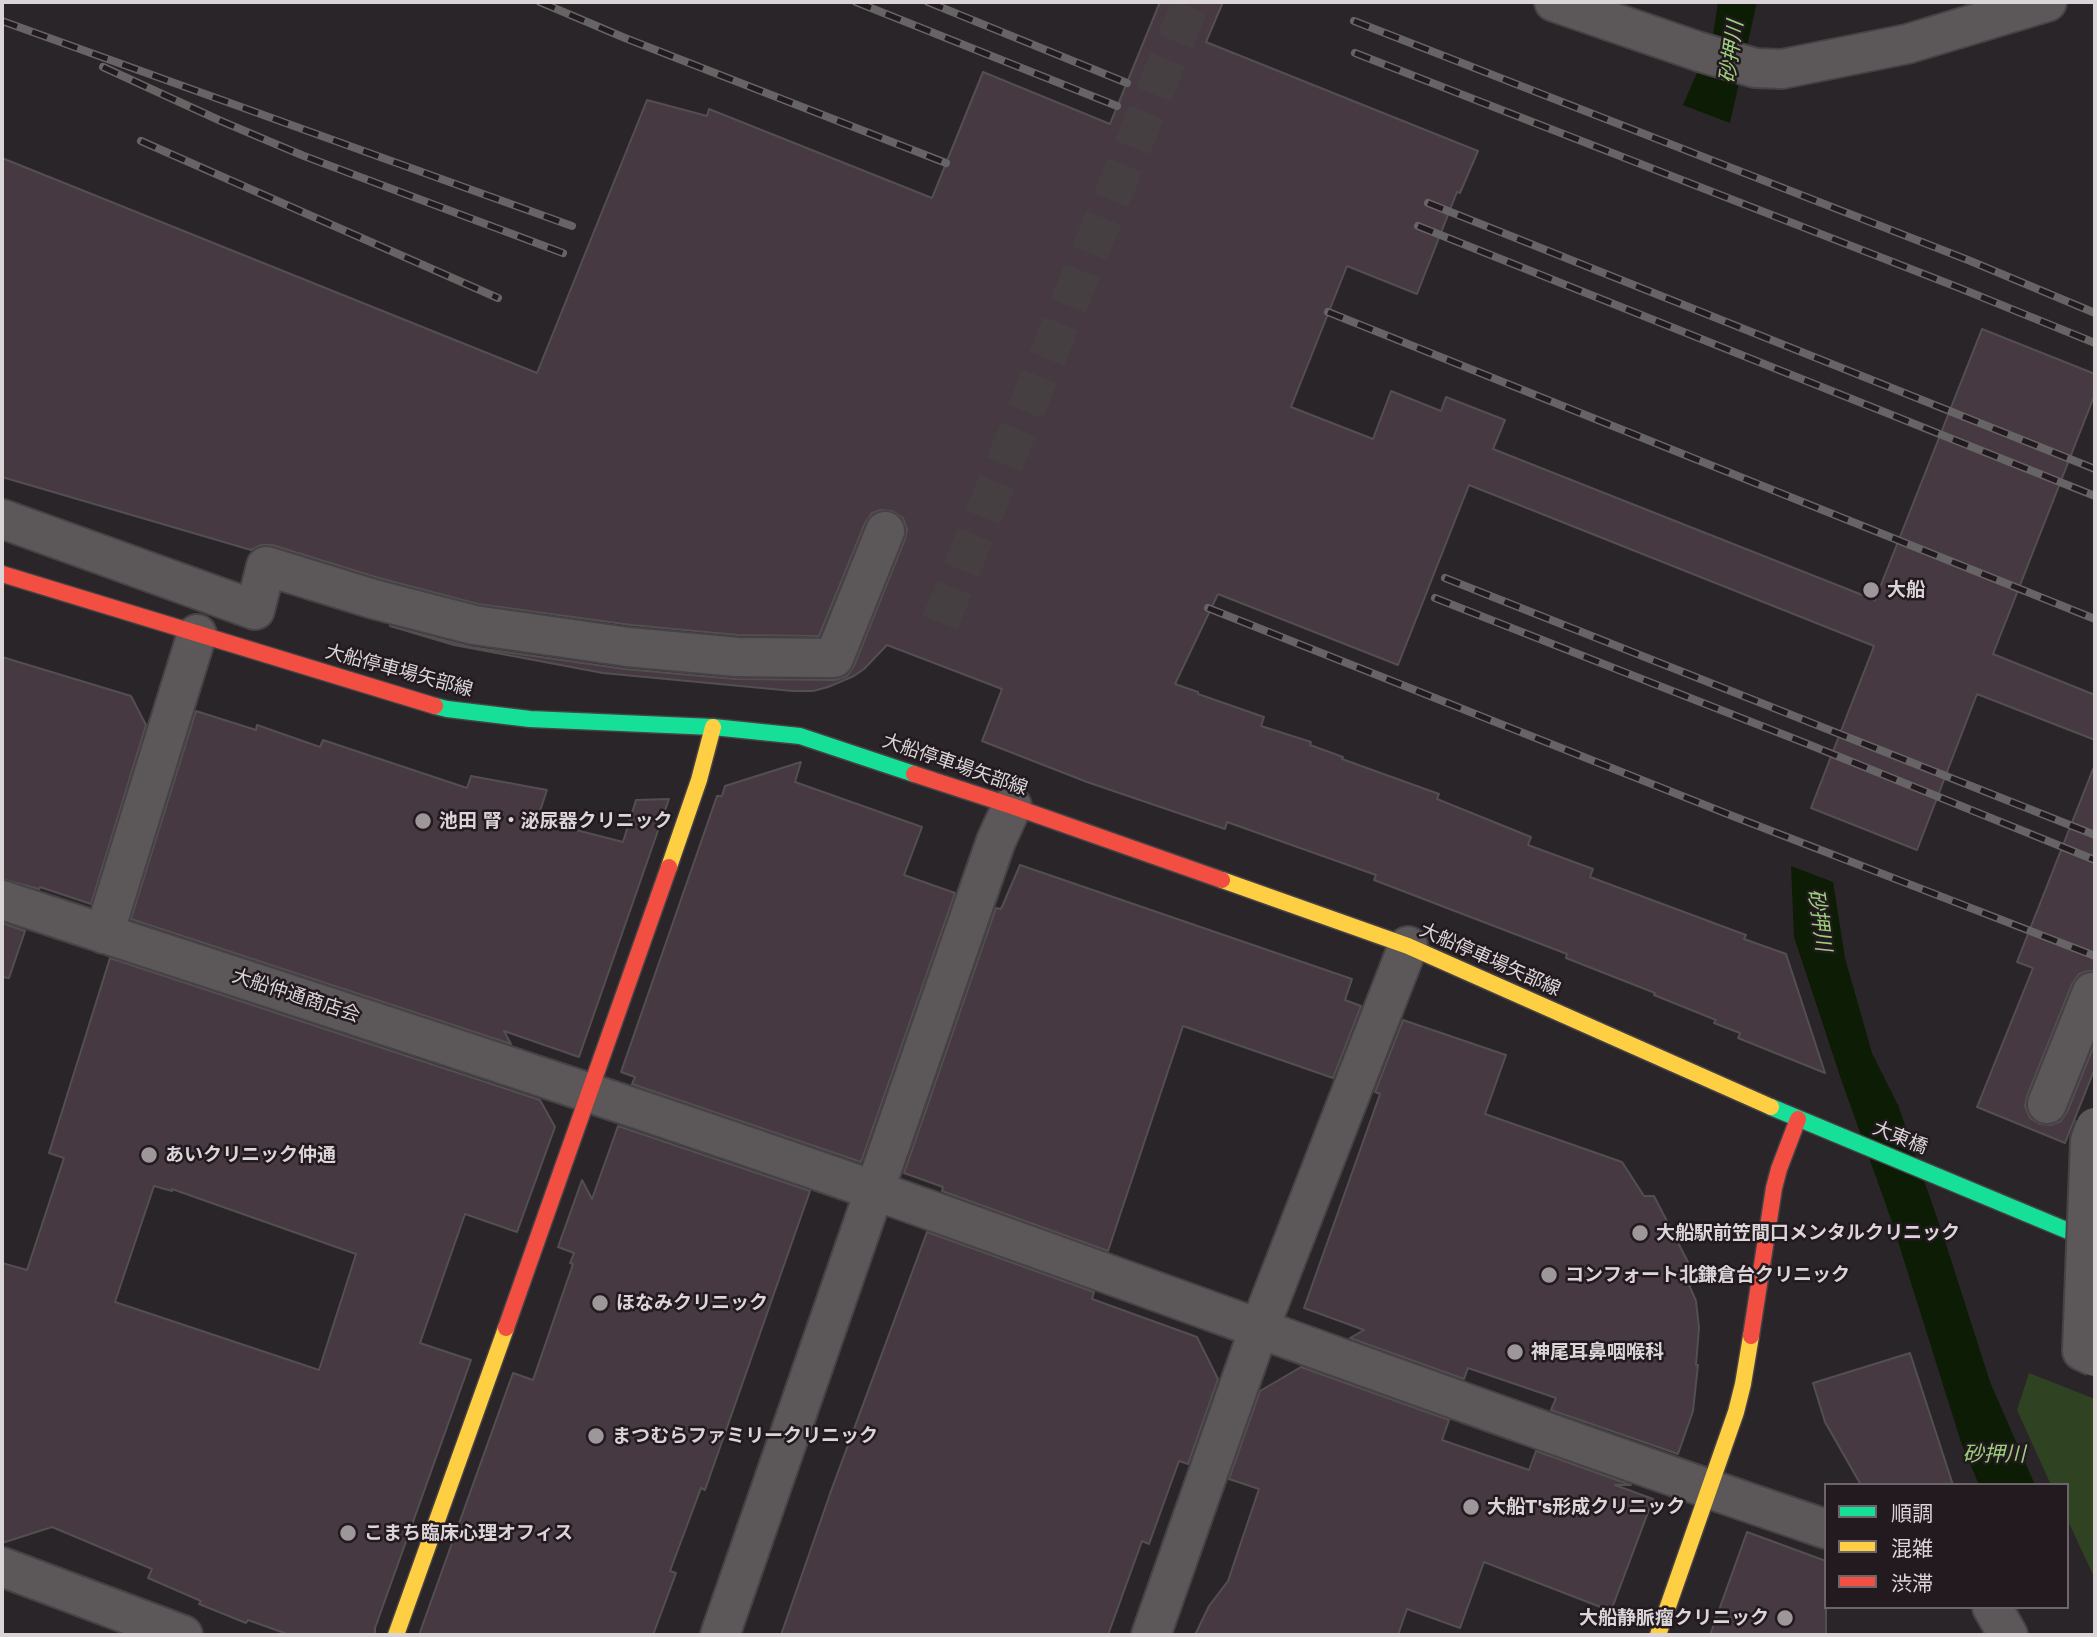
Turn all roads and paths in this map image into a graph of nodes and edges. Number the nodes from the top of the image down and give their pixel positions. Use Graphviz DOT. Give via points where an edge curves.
graph roads {
  1 [pos="1555,2"];
  2 [pos="2047,2"];
  3 [pos="2,519"];
  4 [pos="885,531"];
  5 [pos="2,574"];
  6 [pos="197,634"];
  7 [pos="713,727"];
  8 [pos="1012,806"];
  9 [pos="2,900"];
  10 [pos="104,934"];
  11 [pos="1408,946"];
  12 [pos="2085,989"];
  13 [pos="590,1093"];
  14 [pos="2040,1101"];
  15 [pos="1798,1119"];
  16 [pos="2095,1127"];
  17 [pos="1856,1143"];
  18 [pos="874,1191"];
  19 [pos="2095,1242"];
  20 [pos="1259,1329"];
  21 [pos="2095,1357"];
  22 [pos="1709,1489"];
  23 [pos="1824,1528"];
  24 [pos="2,1567"];
  25 [pos="1993,1609"];
  26 [pos="183,1635"];
  27 [pos="396,1635"];
  28 [pos="720,1635"];
  29 [pos="1152,1635"];
  30 [pos="1658,1635"];
  31 [pos="2008,1635"];
  1 -- 2 [label="street" via="1755,68 1782,69 1907,44"];
  3 -- 4 [label="street" via="255,610 267,566 474,625 737,657 834,658"];
  5 -- 6 [label="main road, 大船停車場矢部線"];
  6 -- 7 [label="main road, 大船停車場矢部線" via="447,709 530,719"];
  6 -- 10 [label="street"];
  7 -- 8 [label="main road, 大船停車場矢部線" via="800,736"];
  7 -- 13 [label="main road" via="699,780"];
  8 -- 11 [label="main road, 大船停車場矢部線"];
  8 -- 18 [label="street"];
  9 -- 10 [label="street, 大船仲通商店会"];
  10 -- 13 [label="street, 大船仲通商店会"];
  11 -- 15 [label="main road, 大船停車場矢部線"];
  11 -- 20 [label="street"];
  12 -- 14 [label="street"];
  13 -- 18 [label="street, 大船仲通商店会"];
  13 -- 27 [label="main road"];
  15 -- 17 [label="main road, 大船停車場矢部線"];
  15 -- 22 [label="main road" via="1774,1188 1743,1384"];
  16 -- 21 [label="street, bridge" via="2090,1141 2082,1351"];
  17 -- 19 [label="main road, 大東橋"];
  18 -- 20 [label="street, 大船仲通商店会"];
  18 -- 28 [label="street"];
  20 -- 22 [label="street, 大船仲通商店会"];
  20 -- 29 [label="street"];
  22 -- 23 [label="street, 大船仲通商店会"];
  22 -- 30 [label="main road"];
  24 -- 26 [label="street"];
  25 -- 31 [label="street"];
}
